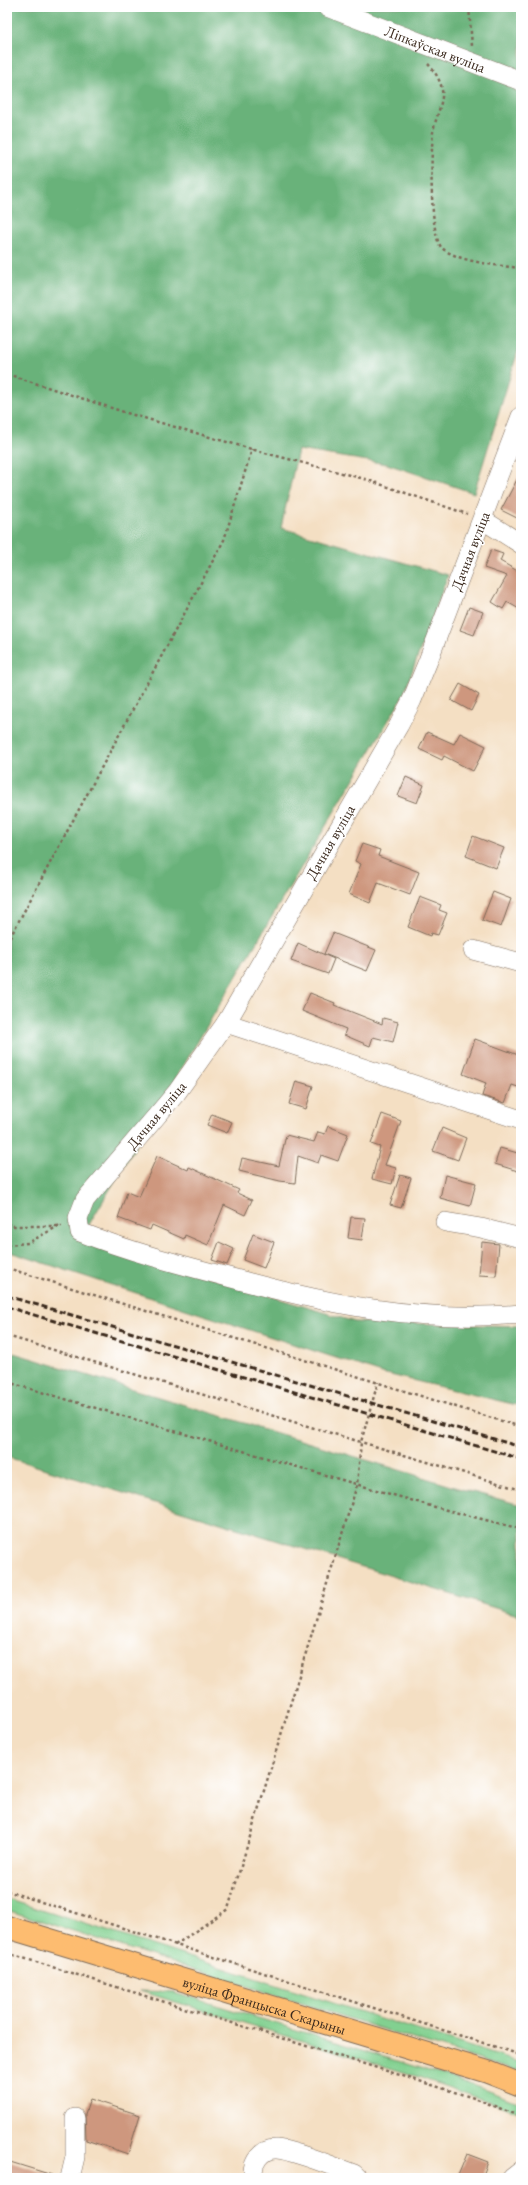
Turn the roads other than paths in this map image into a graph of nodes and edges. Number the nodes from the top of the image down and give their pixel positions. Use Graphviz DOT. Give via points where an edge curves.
graph roads {
  1 [pos="327,7"];
  2 [pos="521,81"];
  3 [pos="521,416"];
  4 [pos="483,520"];
  5 [pos="521,544"];
  6 [pos="473,950"];
  7 [pos="521,963"];
  8 [pos="226,1023"];
  9 [pos="521,1120"];
  10 [pos="445,1222"];
  11 [pos="521,1238"];
  12 [pos="521,1314"];
  13 [pos="7,1927"];
  14 [pos="521,2085"];
  15 [pos="76,2118"];
  16 [pos="521,2172"];
  17 [pos="70,2178"];
  18 [pos="254,2178"];
  19 [pos="358,2178"];
  20 [pos="512,2178"];
  1 -- 2 [label="street, Ліпкаўская вуліца"];
  3 -- 4 [label="street, Дачная вуліца"];
  4 -- 5 [label="street"];
  4 -- 8 [label="street, Дачная вуліца" via="412,700"];
  6 -- 7 [label="street"];
  8 -- 9 [label="street"];
  8 -- 12 [label="street, Дачная вуліца" via="177,1092 84,1200 78,1218 80,1232 118,1247 200,1270 342,1305 430,1316"];
  10 -- 11 [label="street"];
  13 -- 14 [label="main road, вуліца Францыска Скарыны" via="488,2072"];
  15 -- 17 [label="street" via="75,2157"];
  16 -- 20 [label="street"];
  18 -- 19 [label="street" via="253,2167 256,2160 261,2154 276,2149 354,2174"];
}
